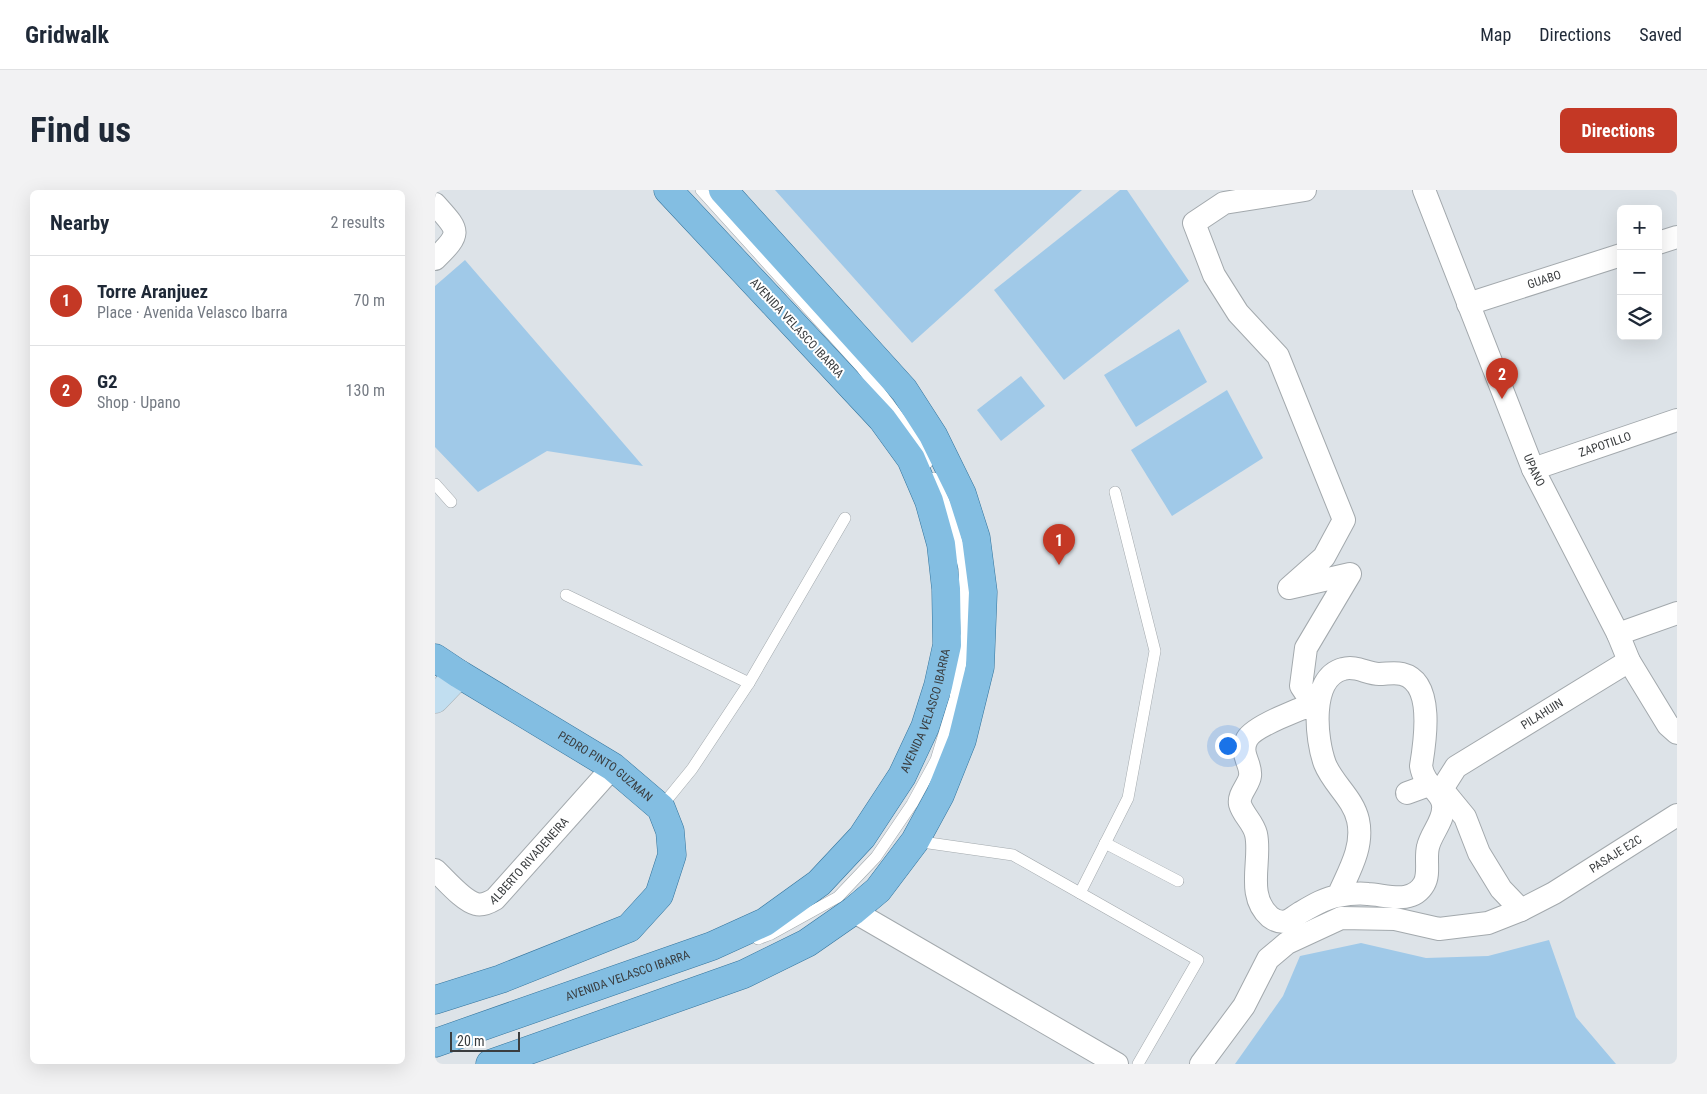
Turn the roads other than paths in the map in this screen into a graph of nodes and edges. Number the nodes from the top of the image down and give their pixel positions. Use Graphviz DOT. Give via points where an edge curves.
graph roads {
  1 [pos="668,190"];
  2 [pos="701,190"];
  3 [pos="723,190"];
  4 [pos="1305,190"];
  5 [pos="1424,190"];
  6 [pos="1223,197"];
  7 [pos="435,204"];
  8 [pos="1677,237"];
  9 [pos="1662,242"];
  10 [pos="1617,256"];
  11 [pos="435,259"];
  12 [pos="1468,304"];
  13 [pos="1677,420"];
  14 [pos="1533,469"];
  15 [pos="435,484"];
  16 [pos="1115,492"];
  17 [pos="451,502"];
  18 [pos="845,518"];
  19 [pos="566,595"];
  20 [pos="1677,613"];
  21 [pos="1618,634"];
  22 [pos="435,658"];
  23 [pos="1629,661"];
  24 [pos="459,674"];
  25 [pos="749,683"];
  26 [pos="435,699"];
  27 [pos="1317,704"];
  28 [pos="1677,733"];
  29 [pos="613,767"];
  30 [pos="1436,787"];
  31 [pos="1407,793"];
  32 [pos="661,808"];
  33 [pos="1677,815"];
  34 [pos="915,841"];
  35 [pos="1105,843"];
  36 [pos="435,870"];
  37 [pos="1178,881"];
  38 [pos="1080,893"];
  39 [pos="1338,896"];
  40 [pos="1521,910"];
  41 [pos="853,911"];
  42 [pos="1274,920"];
  43 [pos="1268,959"];
  44 [pos="435,1000"];
  45 [pos="435,1043"];
  46 [pos="435,1054"];
  47 [pos="491,1064"];
  48 [pos="1117,1064"];
  49 [pos="1138,1064"];
  50 [pos="1201,1064"];
  1 -- 45 [label="main road, AVENIDA VELASCO IBARRA" via="883,420 911,459 929,501 941,544 947,645 937,686 925,727 902,776 862,837 819,883 765,922 712,946"];
  2 -- 46 [label="lane" via="861,367 919,444 951,515 964,568 967,634 955,698 936,760 912,804 876,858 838,897 771,934"];
  3 -- 34 [label="main road" via="904,390 933,435 962,494 976,538 983,592 980,667 962,740 940,795"];
  4 -- 6 [label="street"];
  5 -- 12 [label="street, UPANO"];
  6 -- 27 [label="street" via="1195,223 1214,275 1238,313 1278,356 1344,520 1325,557 1289,588 1350,574 1306,648 1301,686"];
  7 -- 11 [label="street" via="456,232 452,243"];
  8 -- 9 [label="street"];
  10 -- 12 [label="street, GUABO"];
  12 -- 14 [label="street, UPANO"];
  13 -- 14 [label="street, ZAPOTILLO"];
  14 -- 21 [label="street, UPANO"];
  15 -- 17 [label="lane"];
  16 -- 35 [label="lane" via="1155,651 1128,798"];
  18 -- 25 [label="lane"];
  19 -- 25 [label="lane"];
  20 -- 21 [label="street"];
  21 -- 23 [label="street, UPANO"];
  22 -- 24 [label="main road, PEDRO PINTO GUZMAN"];
  23 -- 28 [label="street, UPANO" via="1668,725"];
  23 -- 30 [label="street, PILAHUIN" via="1456,767"];
  24 -- 26 [label="main road"];
  24 -- 29 [label="main road, PEDRO PINTO GUZMAN"];
  25 -- 32 [label="lane" via="693,769"];
  27 -- 30 [label="street" via="1322,688 1335,672 1342,669 1396,673 1412,678 1423,703 1426,725 1421,766 1424,778"];
  27 -- 39 [label="street" via="1319,742 1326,766 1350,801 1358,821 1356,856"];
  27 -- 42 [label="street" via="1281,717 1252,734 1245,746 1250,776 1240,804 1256,833 1257,893 1268,916"];
  29 -- 32 [label="main road, PEDRO PINTO GUZMAN"];
  29 -- 36 [label="street, ALBERTO RIVADENEIRA" via="495,899 486,904 465,899"];
  30 -- 31 [label="street"];
  30 -- 39 [label="street" via="1443,805 1427,850 1425,884 1419,891 1402,898 1369,894"];
  30 -- 40 [label="street" via="1465,818 1479,853 1501,889"];
  32 -- 44 [label="main road, PEDRO PINTO GUZMAN" via="669,831 672,855 659,896 629,928 501,979"];
  33 -- 40 [label="street, PASAJE E2C" via="1554,893"];
  34 -- 38 [label="lane" via="1013,855"];
  34 -- 41 [label="main road" via="877,890"];
  35 -- 37 [label="lane"];
  35 -- 38 [label="lane"];
  38 -- 49 [label="lane" via="1198,960"];
  39 -- 42 [label="street" via="1313,905 1287,921"];
  40 -- 43 [label="street, PASAJE E2C" via="1488,923 1439,929 1395,919 1341,918 1287,943"];
  41 -- 47 [label="main road" via="807,943 744,974"];
  41 -- 48 [label="street"];
  42 -- 43 [label="street"];
  43 -- 50 [label="street" via="1244,1006"];
}
